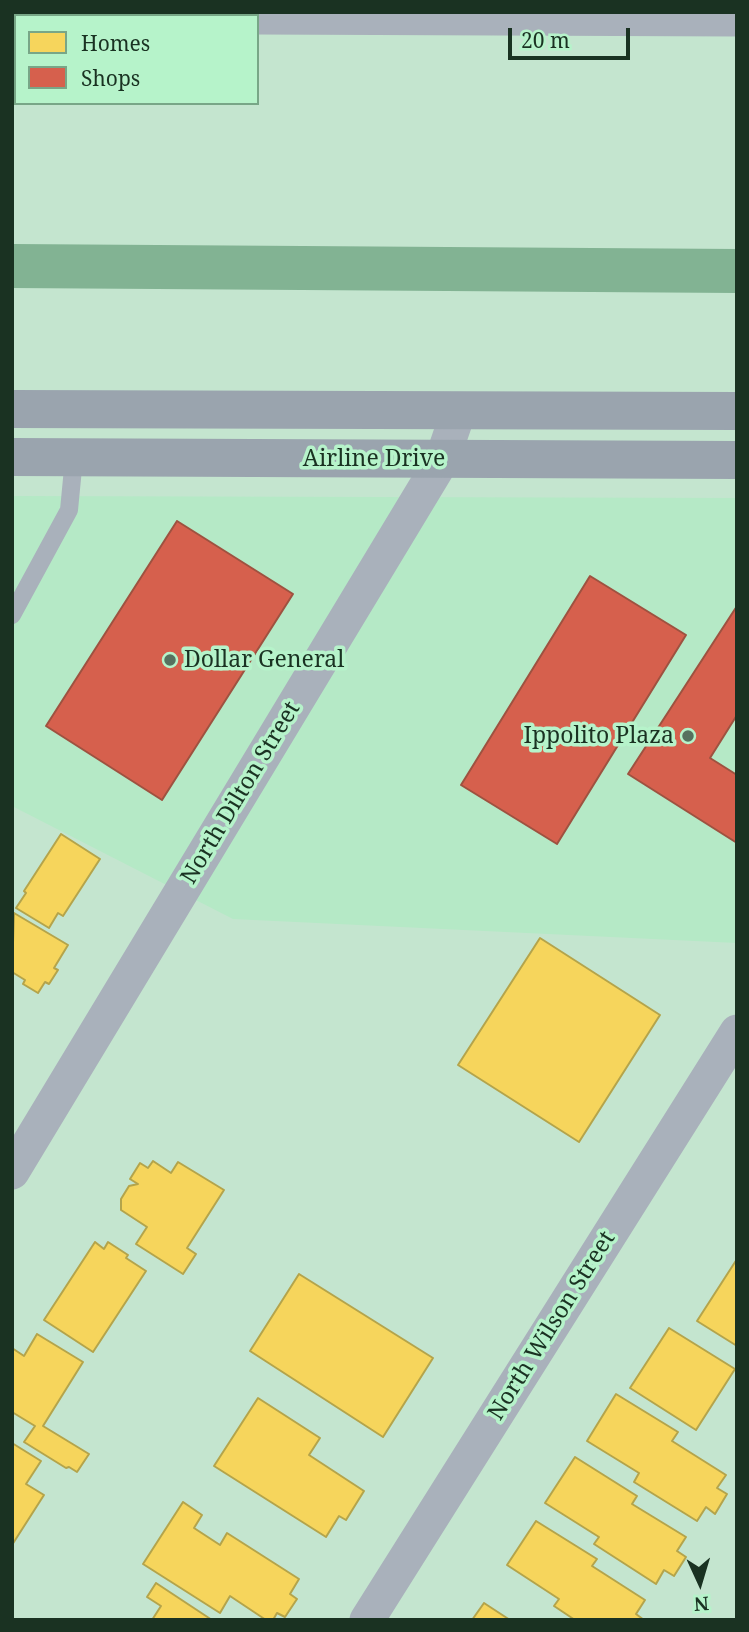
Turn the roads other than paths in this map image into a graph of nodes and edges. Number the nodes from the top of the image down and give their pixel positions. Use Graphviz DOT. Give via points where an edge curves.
graph roads {
  1 [pos="259,17"];
  2 [pos="737,19"];
  3 [pos="12,409"];
  4 [pos="459,410"];
  5 [pos="737,411"];
  6 [pos="12,457"];
  7 [pos="74,458"];
  8 [pos="442,460"];
  9 [pos="737,460"];
  10 [pos="12,615"];
  11 [pos="737,1032"];
  12 [pos="12,1172"];
  13 [pos="367,1620"];
  1 -- 2 [label="street"];
  3 -- 4 [label="highway"];
  4 -- 5 [label="highway"];
  4 -- 8 [label="street, North Dilton Street"];
  6 -- 7 [label="highway, Airline Drive"];
  7 -- 8 [label="highway, Airline Drive"];
  7 -- 10 [label="lane" via="69,510"];
  8 -- 9 [label="highway, Airline Drive"];
  8 -- 12 [label="street, North Dilton Street"];
  11 -- 13 [label="street, North Wilson Street"];
}
